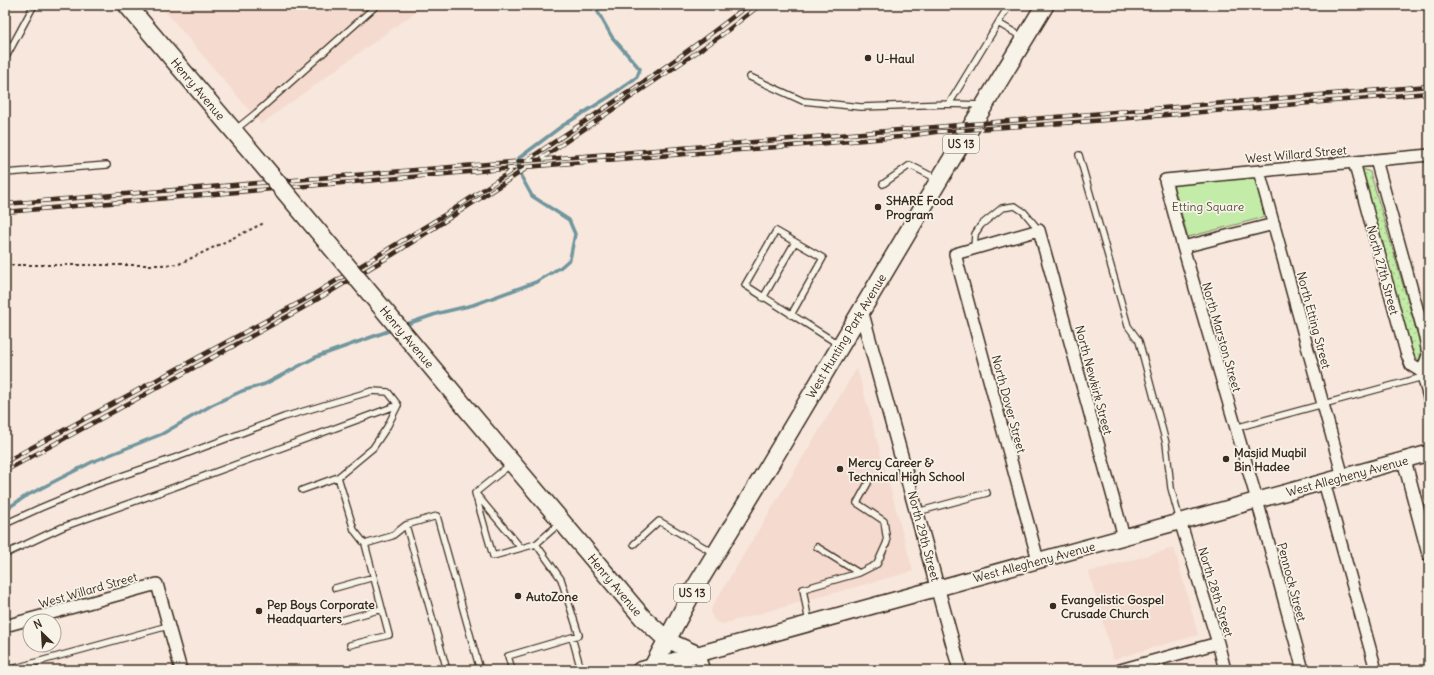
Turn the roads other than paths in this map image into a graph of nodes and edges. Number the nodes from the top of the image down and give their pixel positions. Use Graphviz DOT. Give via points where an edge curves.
graph roads {
  1 [pos="34,5"];
  2 [pos="127,5"];
  3 [pos="377,5"];
  4 [pos="1009,5"];
  5 [pos="1042,7"];
  6 [pos="998,23"];
  7 [pos="1024,39"];
  8 [pos="5,58"];
  9 [pos="750,77"];
  10 [pos="949,104"];
  11 [pos="984,105"];
  12 [pos="233,131"];
  13 [pos="1429,154"];
  14 [pos="1079,155"];
  15 [pos="1376,160"];
  16 [pos="1354,162"];
  17 [pos="107,165"];
  18 [pos="1259,171"];
  19 [pos="5,172"];
  20 [pos="939,180"];
  21 [pos="1165,180"];
  22 [pos="883,184"];
  23 [pos="1274,224"];
  24 [pos="1039,230"];
  25 [pos="795,242"];
  26 [pos="1183,247"];
  27 [pos="974,249"];
  28 [pos="763,298"];
  29 [pos="861,310"];
  30 [pos="791,315"];
  31 [pos="840,345"];
  32 [pos="1422,374"];
  33 [pos="1429,398"];
  34 [pos="1323,404"];
  35 [pos="398,405"];
  36 [pos="1235,428"];
  37 [pos="1429,453"];
  38 [pos="1404,460"];
  39 [pos="512,463"];
  40 [pos="338,477"];
  41 [pos="1343,477"];
  42 [pos="1324,482"];
  43 [pos="868,483"];
  44 [pos="302,490"];
  45 [pos="475,493"];
  46 [pos="987,493"];
  47 [pos="1257,500"];
  48 [pos="917,512"];
  49 [pos="562,521"];
  50 [pos="1180,522"];
  51 [pos="5,524"];
  52 [pos="406,525"];
  53 [pos="1124,537"];
  54 [pos="365,544"];
  55 [pos="536,544"];
  56 [pos="634,544"];
  57 [pos="817,547"];
  58 [pos="521,548"];
  59 [pos="5,554"];
  60 [pos="716,554"];
  61 [pos="1429,554"];
  62 [pos="1038,560"];
  63 [pos="859,573"];
  64 [pos="374,576"];
  65 [pos="335,588"];
  66 [pos="938,588"];
  67 [pos="382,609"];
  68 [pos="342,620"];
  69 [pos="809,624"];
  70 [pos="5,626"];
  71 [pos="168,626"];
  72 [pos="572,637"];
  73 [pos="667,640"];
  74 [pos="1218,643"];
  75 [pos="350,645"];
  76 [pos="698,654"];
  77 [pos="648,669"];
  78 [pos="8,670"];
  79 [pos="180,670"];
  80 [pos="447,670"];
  81 [pos="480,670"];
  82 [pos="512,670"];
  83 [pos="581,670"];
  84 [pos="704,670"];
  85 [pos="960,670"];
  86 [pos="1120,670"];
  87 [pos="1225,670"];
  88 [pos="1303,670"];
  89 [pos="1376,670"];
  1 -- 8 [label="lane"];
  2 -- 12 [label="main road, Henry Avenue"];
  3 -- 12 [label="lane"];
  4 -- 6 [label="lane"];
  5 -- 7 [label="main road, West Hunting Park Avenue / US 13"];
  6 -- 7 [label="lane"];
  6 -- 10 [label="lane"];
  7 -- 11 [label="main road, West Hunting Park Avenue / US 13"];
  9 -- 10 [label="lane" via="803,101 861,107"];
  10 -- 11 [label="lane"];
  11 -- 20 [label="main road, West Hunting Park Avenue / US 13"];
  12 -- 39 [label="main road, Henry Avenue, bridge"];
  13 -- 15 [label="street, West Willard Street"];
  14 -- 50 [label="lane" via="1128,326 1141,348 1166,443 1171,488"];
  15 -- 16 [label="street, West Willard Street"];
  15 -- 32 [label="street, North 27th Street" via="1425,337 1428,355"];
  16 -- 18 [label="street, West Willard Street"];
  16 -- 32 [label="street, North 27th Street" via="1406,352 1411,365"];
  17 -- 19 [label="lane"];
  18 -- 21 [label="street, West Willard Street"];
  18 -- 23 [label="street, North Etting Street"];
  20 -- 22 [label="lane" via="910,165"];
  20 -- 29 [label="main road, West Hunting Park Avenue / US 13"];
  21 -- 26 [label="street, North Marston Street"];
  23 -- 26 [label="street"];
  23 -- 34 [label="street, North Etting Street"];
  24 -- 27 [label="street"];
  24 -- 27 [label="lane" via="1024,212 1015,206 1002,208 981,225 975,234"];
  24 -- 53 [label="street, North Newkirk Street"];
  25 -- 28 [label="lane"];
  25 -- 28 [label="lane" via="776,231 745,285"];
  25 -- 30 [label="lane" via="823,258"];
  26 -- 36 [label="street, North Marston Street"];
  27 -- 62 [label="street, North Dover Street" via="955,254"];
  28 -- 30 [label="lane"];
  29 -- 31 [label="main road, West Hunting Park Avenue / US 13"];
  29 -- 48 [label="street, North 29th Street"];
  30 -- 31 [label="lane"];
  31 -- 60 [label="main road, West Hunting Park Avenue / US 13"];
  32 -- 33 [label="street, North 27th Street"];
  32 -- 34 [label="lane"];
  34 -- 36 [label="lane"];
  34 -- 41 [label="street, North Etting Street"];
  35 -- 40 [label="lane" via="373,448"];
  35 -- 51 [label="lane" via="388,392 372,391 284,417 95,485"];
  35 -- 59 [label="lane" via="63,527"];
  36 -- 47 [label="street, North Marston Street"];
  37 -- 38 [label="main road, West Allegheny Avenue"];
  38 -- 41 [label="main road, West Allegheny Avenue"];
  38 -- 61 [label="street"];
  39 -- 45 [label="lane"];
  39 -- 49 [label="main road, Henry Avenue"];
  40 -- 44 [label="lane"];
  40 -- 54 [label="lane" via="354,530"];
  41 -- 42 [label="main road, West Allegheny Avenue"];
  42 -- 47 [label="main road, West Allegheny Avenue"];
  42 -- 89 [label="street"];
  43 -- 63 [label="lane" via="857,503 884,521 888,542 877,564"];
  45 -- 58 [label="lane"];
  45 -- 58 [label="lane" via="493,556"];
  46 -- 48 [label="lane"];
  47 -- 50 [label="main road, West Allegheny Avenue"];
  47 -- 88 [label="street, Pennock Street"];
  48 -- 66 [label="street, North 29th Street"];
  49 -- 55 [label="lane"];
  49 -- 73 [label="main road, Henry Avenue" via="643,618"];
  50 -- 53 [label="main road, West Allegheny Avenue"];
  50 -- 74 [label="street, North 28th Street"];
  52 -- 54 [label="lane" via="392,536"];
  52 -- 80 [label="lane"];
  52 -- 81 [label="lane" via="437,516"];
  53 -- 62 [label="main road, West Allegheny Avenue"];
  54 -- 64 [label="lane"];
  55 -- 58 [label="lane"];
  55 -- 72 [label="lane" via="561,579 579,635"];
  56 -- 60 [label="lane" via="659,521"];
  57 -- 63 [label="lane"];
  60 -- 73 [label="main road, West Hunting Park Avenue / US 13"];
  62 -- 66 [label="main road, West Allegheny Avenue"];
  63 -- 69 [label="lane" via="803,589"];
  64 -- 65 [label="lane"];
  64 -- 67 [label="lane"];
  66 -- 69 [label="main road, West Allegheny Avenue"];
  66 -- 85 [label="street, North 29th Street"];
  67 -- 68 [label="lane"];
  67 -- 75 [label="lane" via="389,635"];
  69 -- 76 [label="main road, West Allegheny Avenue"];
  70 -- 71 [label="street, West Willard Street" via="157,584"];
  71 -- 78 [label="lane"];
  71 -- 79 [label="street"];
  72 -- 82 [label="lane" via="508,656"];
  72 -- 83 [label="lane"];
  73 -- 76 [label="main road, Henry Avenue"];
  73 -- 77 [label="main road, West Hunting Park Avenue / US 13"];
  74 -- 86 [label="street"];
  74 -- 87 [label="street, North 28th Street"];
  76 -- 77 [label="main road, West Allegheny Avenue"];
  76 -- 84 [label="street"];
}
